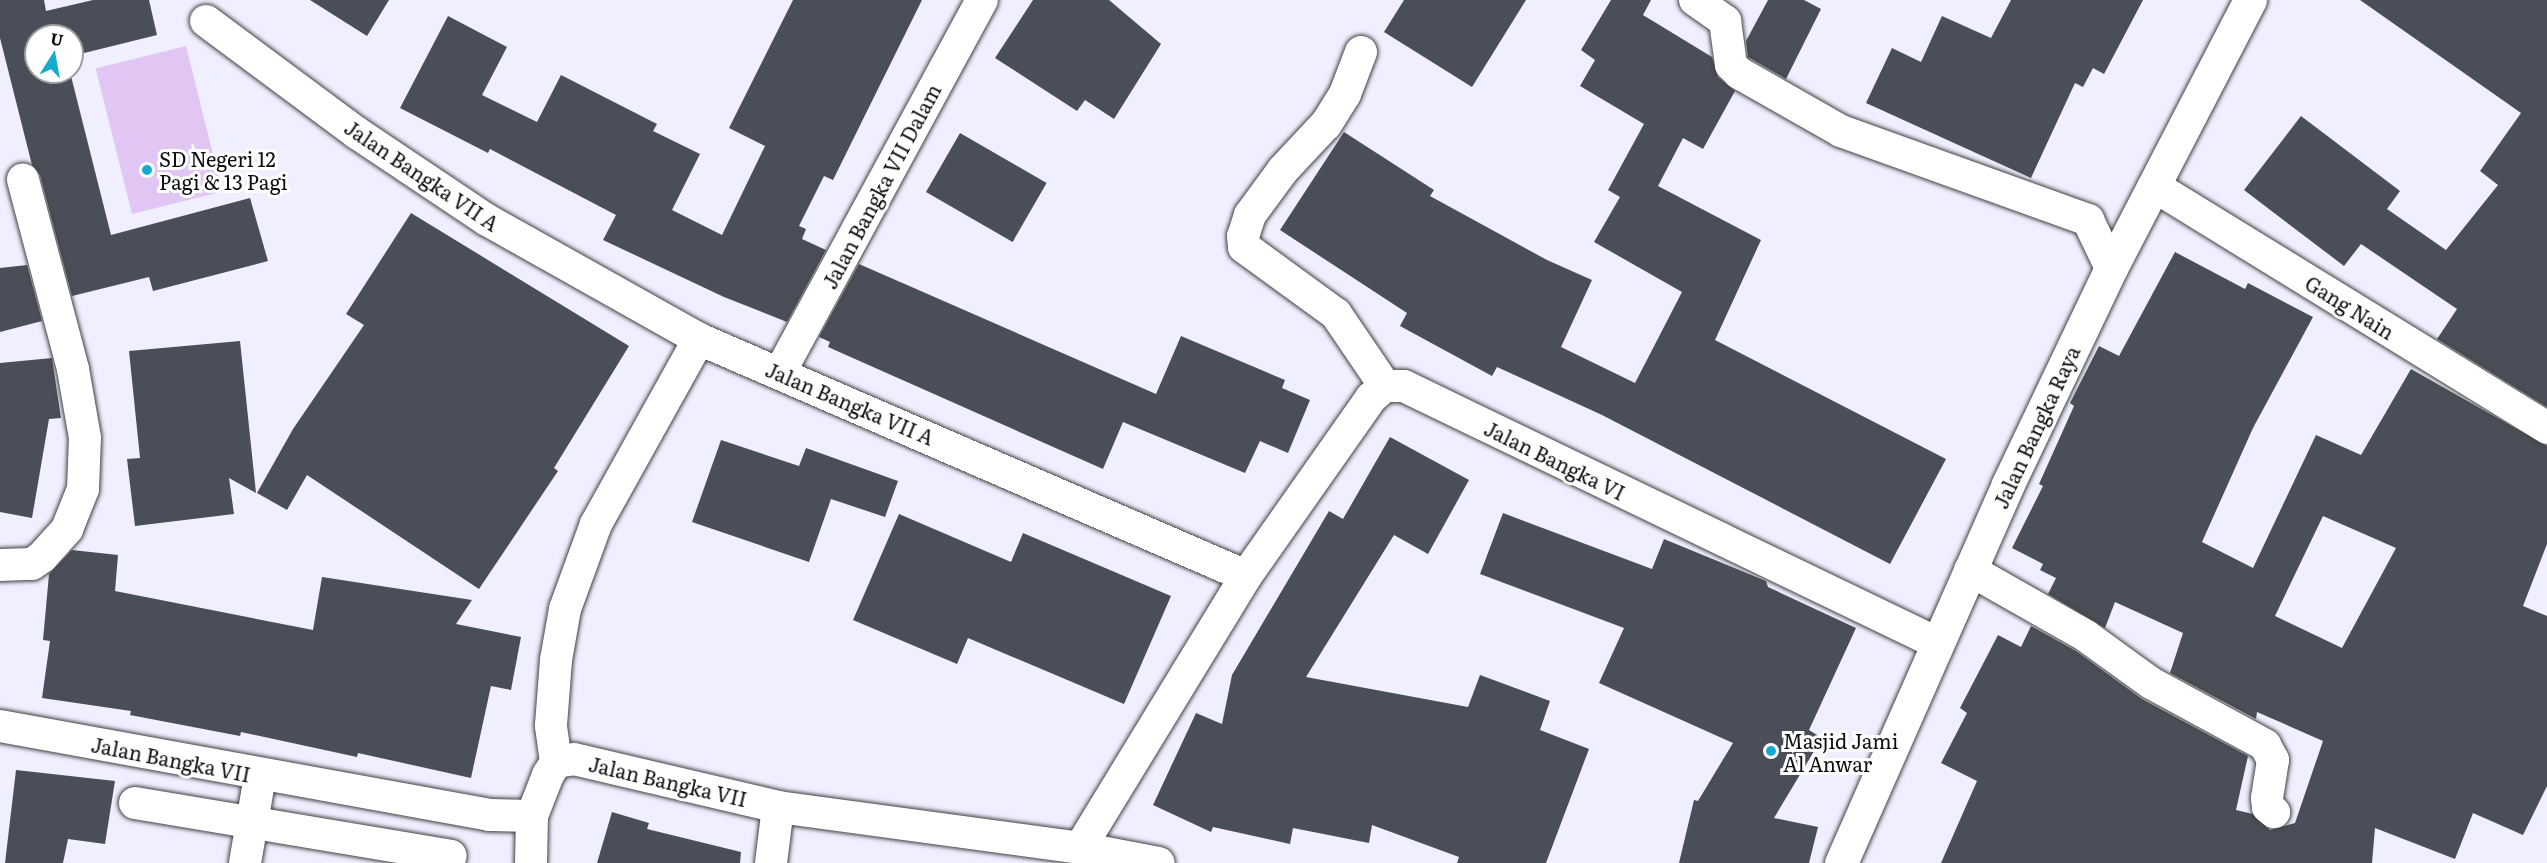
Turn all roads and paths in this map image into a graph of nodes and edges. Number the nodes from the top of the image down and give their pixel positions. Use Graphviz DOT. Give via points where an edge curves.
graph roads {
  1 [pos="982,0"];
  2 [pos="1695,0"];
  3 [pos="2250,0"];
  4 [pos="206,21"];
  5 [pos="1361,52"];
  6 [pos="23,180"];
  7 [pos="2154,186"];
  8 [pos="2111,268"];
  9 [pos="699,339"];
  10 [pos="780,372"];
  11 [pos="1385,386"];
  12 [pos="2547,428"];
  13 [pos="0,566"];
  14 [pos="1970,570"];
  15 [pos="1246,576"];
  16 [pos="1937,643"];
  17 [pos="0,726"];
  18 [pos="556,762"];
  19 [pos="260,776"];
  20 [pos="135,803"];
  21 [pos="778,807"];
  22 [pos="2274,812"];
  23 [pos="532,816"];
  24 [pos="252,823"];
  25 [pos="1080,848"];
  26 [pos="999,850"];
  27 [pos="451,856"];
  28 [pos="244,863"];
  29 [pos="531,863"];
  30 [pos="771,863"];
  31 [pos="1159,863"];
  32 [pos="1841,863"];
  1 -- 10 [label="street, Jalan Bangka VII Dalam"];
  2 -- 8 [label="street" via="1725,21 1731,65 1739,73 1841,131 2088,220"];
  3 -- 7 [label="street, Jalan Bangka Raya"];
  4 -- 9 [label="street, Jalan Bangka VII A" via="357,133 487,220"];
  5 -- 11 [label="street" via="1345,94 1250,215 1243,236 1244,247 1336,314"];
  6 -- 13 [label="street" via="73,369 85,438 83,489 67,529 42,557 32,564"];
  7 -- 8 [label="street, Jalan Bangka Raya"];
  7 -- 12 [label="street, Gang Nain"];
  8 -- 14 [label="street, Jalan Bangka Raya"];
  9 -- 10 [label="street, Jalan Bangka VII A"];
  9 -- 18 [label="street" via="596,524 565,609 555,660 551,725"];
  10 -- 15 [label="street, Jalan Bangka VII A"];
  11 -- 15 [label="street" via="1371,398"];
  11 -- 16 [label="street, Jalan Bangka VI" via="1404,386"];
  14 -- 16 [label="street, Jalan Bangka Raya"];
  14 -- 22 [label="street" via="2086,636 2151,683 2265,745 2273,760 2267,798 2268,807"];
  15 -- 25 [label="street"];
  16 -- 32 [label="street, Jalan Bangka Raya"];
  17 -- 19 [label="street, Jalan Bangka VII"];
  18 -- 21 [label="street, Jalan Bangka VII" via="574,759"];
  18 -- 23 [label="street"];
  19 -- 23 [label="street, Jalan Bangka VII" via="489,815"];
  19 -- 24 [label="street"];
  20 -- 24 [label="street"];
  21 -- 26 [label="street, Jalan Bangka VII"];
  21 -- 30 [label="street"];
  23 -- 29 [label="street"];
  24 -- 27 [label="street"];
  24 -- 28 [label="street"];
  25 -- 26 [label="street, Jalan Bangka VII"];
  25 -- 31 [label="street, Jalan Bangka VII"];
}
